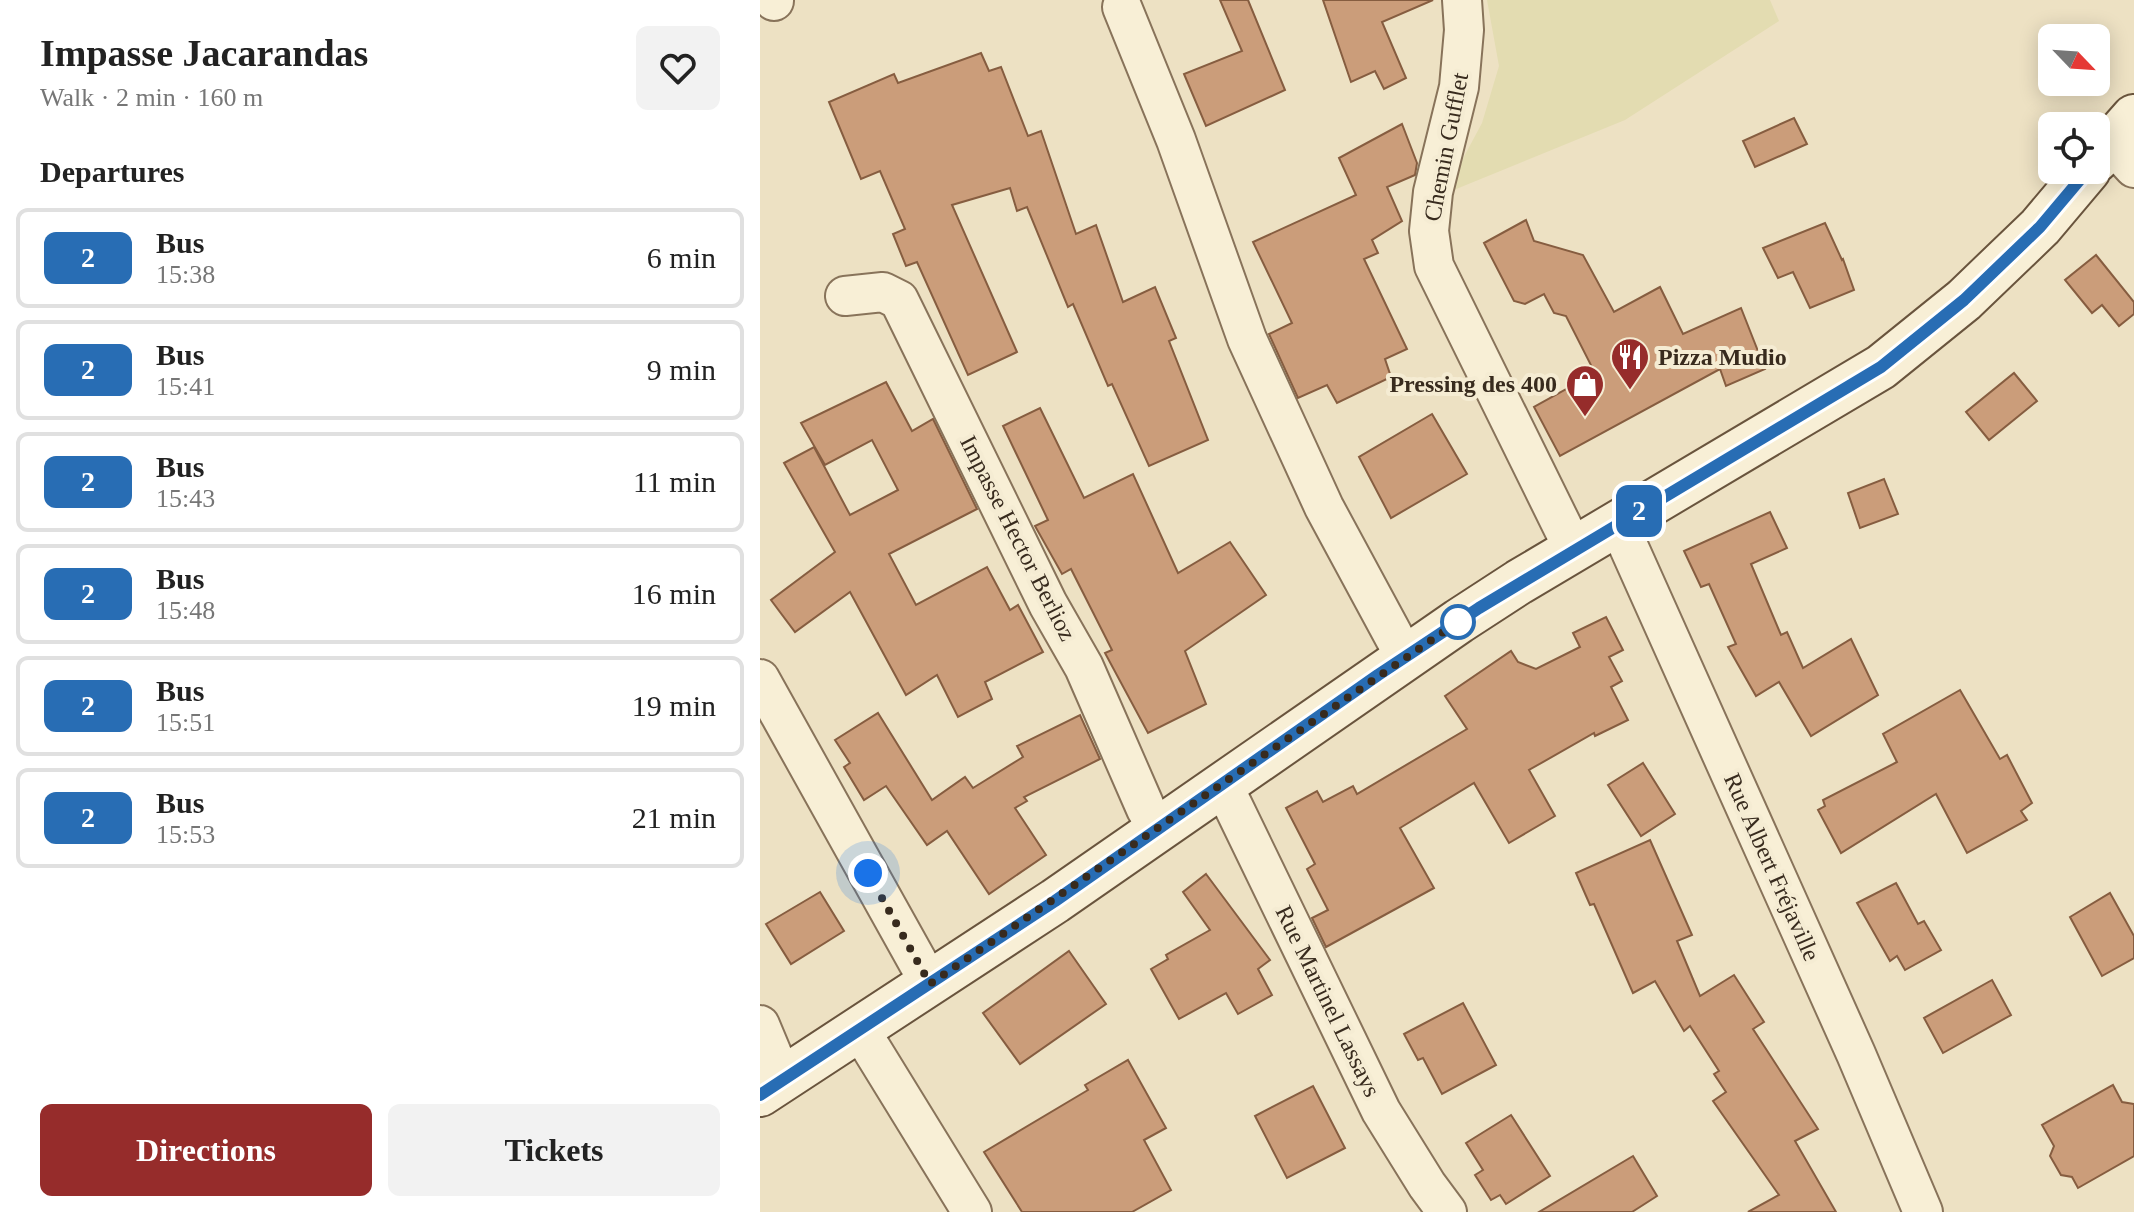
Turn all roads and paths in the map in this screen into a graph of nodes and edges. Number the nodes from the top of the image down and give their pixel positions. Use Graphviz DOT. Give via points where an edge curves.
graph roads {
  1 [pos="1462,0"];
  2 [pos="1122,7"];
  3 [pos="2113,152"];
  4 [pos="845,296"];
  5 [pos="1618,523"];
  6 [pos="1574,550"];
  7 [pos="1405,657"];
  8 [pos="760,679"];
  9 [pos="1222,783"];
  10 [pos="1157,828"];
  11 [pos="930,984"];
  12 [pos="760,1025"];
  13 [pos="860,1030"];
  14 [pos="771,1087"];
  15 [pos="972,1212"];
  16 [pos="1447,1212"];
  17 [pos="1923,1212"];
  1 -- 6 [label="street, Chemin Gufflet" via="1459,87 1433,192 1429,231 1434,266"];
  2 -- 7 [label="street" via="1247,339 1324,507"];
  3 -- 5 [label="main road" via="1964,300 1881,367"];
  4 -- 10 [label="street, Impasse Hector Berlioz" via="883,292 899,300 1084,667"];
  5 -- 6 [label="main road"];
  5 -- 17 [label="street, Rue Albert Fréjaville"];
  6 -- 7 [label="main road"];
  7 -- 9 [label="main road"];
  8 -- 11 [label="street"];
  9 -- 10 [label="main road"];
  9 -- 16 [label="street, Rue Martinel Lassays" via="1381,1111"];
  10 -- 11 [label="main road"];
  11 -- 13 [label="main road"];
  12 -- 14 [label="street"];
  13 -- 14 [label="main road"];
  13 -- 15 [label="street"];
}
